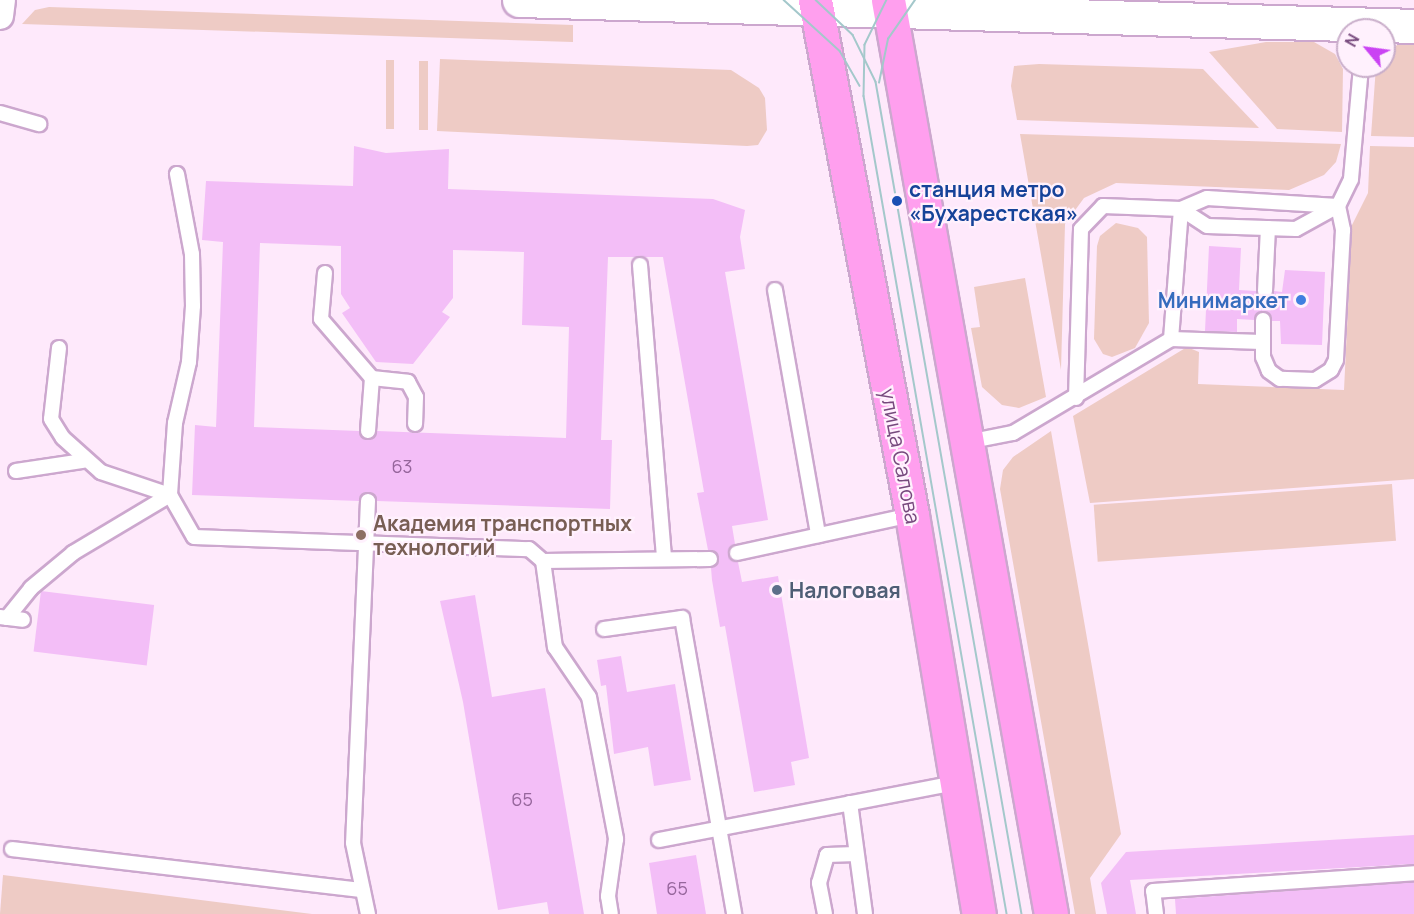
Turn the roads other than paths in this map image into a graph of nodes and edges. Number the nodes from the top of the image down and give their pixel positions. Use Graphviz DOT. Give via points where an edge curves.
graph roads {
  1 [pos="2,0"];
  2 [pos="519,0"];
  3 [pos="817,2"];
  4 [pos="889,4"];
  5 [pos="0,16"];
  6 [pos="1336,26"];
  7 [pos="1396,26"];
  8 [pos="1414,26"];
  9 [pos="1360,78"];
  10 [pos="0,113"];
  11 [pos="39,124"];
  12 [pos="177,174"];
  13 [pos="1338,206"];
  14 [pos="1181,209"];
  15 [pos="1268,228"];
  16 [pos="640,265"];
  17 [pos="325,273"];
  18 [pos="775,290"];
  19 [pos="1265,291"];
  20 [pos="1263,320"];
  21 [pos="1171,339"];
  22 [pos="1262,342"];
  23 [pos="59,348"];
  24 [pos="372,378"];
  25 [pos="1077,398"];
  26 [pos="415,424"];
  27 [pos="368,431"];
  28 [pos="966,442"];
  29 [pos="83,461"];
  30 [pos="16,471"];
  31 [pos="170,495"];
  32 [pos="368,501"];
  33 [pos="912,515"];
  34 [pos="819,535"];
  35 [pos="365,543"];
  36 [pos="736,553"];
  37 [pos="664,558"];
  38 [pos="710,559"];
  39 [pos="543,561"];
  40 [pos="3,618"];
  41 [pos="23,620"];
  42 [pos="604,629"];
  43 [pos="956,783"];
  44 [pos="850,803"];
  45 [pos="719,828"];
  46 [pos="660,840"];
  47 [pos="12,849"];
  48 [pos="856,854"];
  49 [pos="1414,873"];
  50 [pos="363,890"];
  51 [pos="368,914"];
  52 [pos="611,914"];
  53 [pos="734,914"];
  54 [pos="825,914"];
  55 [pos="865,914"];
  56 [pos="979,914"];
  57 [pos="1051,914"];
  58 [pos="1155,914"];
  1 -- 5 [label="street"];
  2 -- 3 [label="main road"];
  3 -- 4 [label="main road"];
  3 -- 33 [label="main road, улица Салова"];
  4 -- 6 [label="main road"];
  4 -- 28 [label="main road"];
  7 -- 8 [label="main road"];
  9 -- 13 [label="lane" via="1351,179"];
  10 -- 11 [label="lane"];
  12 -- 31 [label="lane" via="192,254 193,306 189,362 175,423"];
  13 -- 14 [label="lane" via="1208,198"];
  13 -- 15 [label="lane" via="1296,229"];
  13 -- 22 [label="lane" via="1343,230 1336,360 1331,370 1315,380 1280,379 1269,371"];
  14 -- 15 [label="lane" via="1207,226"];
  14 -- 21 [label="lane"];
  14 -- 25 [label="lane" via="1103,206 1081,229"];
  15 -- 19 [label="lane"];
  16 -- 37 [label="lane"];
  17 -- 24 [label="lane" via="321,319"];
  18 -- 34 [label="lane"];
  20 -- 22 [label="lane"];
  21 -- 22 [label="lane"];
  21 -- 25 [label="lane"];
  23 -- 29 [label="lane" via="51,419"];
  24 -- 26 [label="lane" via="408,382 416,397"];
  24 -- 27 [label="lane"];
  25 -- 28 [label="lane" via="1013,433"];
  28 -- 57 [label="main road"];
  29 -- 30 [label="lane"];
  29 -- 31 [label="lane" via="125,482"];
  31 -- 35 [label="lane" via="194,537"];
  31 -- 40 [label="lane" via="73,553"];
  32 -- 35 [label="lane"];
  33 -- 34 [label="lane"];
  33 -- 43 [label="main road, улица Салова"];
  34 -- 36 [label="lane"];
  35 -- 39 [label="lane" via="529,549"];
  35 -- 50 [label="lane" via="353,843"];
  37 -- 38 [label="lane"];
  37 -- 39 [label="lane"];
  39 -- 52 [label="lane" via="555,647 589,697 616,840 608,896"];
  40 -- 41 [label="lane"];
  42 -- 45 [label="lane" via="682,618"];
  43 -- 44 [label="lane"];
  43 -- 56 [label="main road, улица Салова"];
  44 -- 45 [label="lane"];
  44 -- 48 [label="lane"];
  45 -- 46 [label="lane"];
  45 -- 53 [label="lane"];
  47 -- 50 [label="lane"];
  48 -- 54 [label="lane" via="827,855 819,883"];
  48 -- 55 [label="lane"];
  49 -- 58 [label="lane" via="1153,891"];
  50 -- 51 [label="lane"];
}
